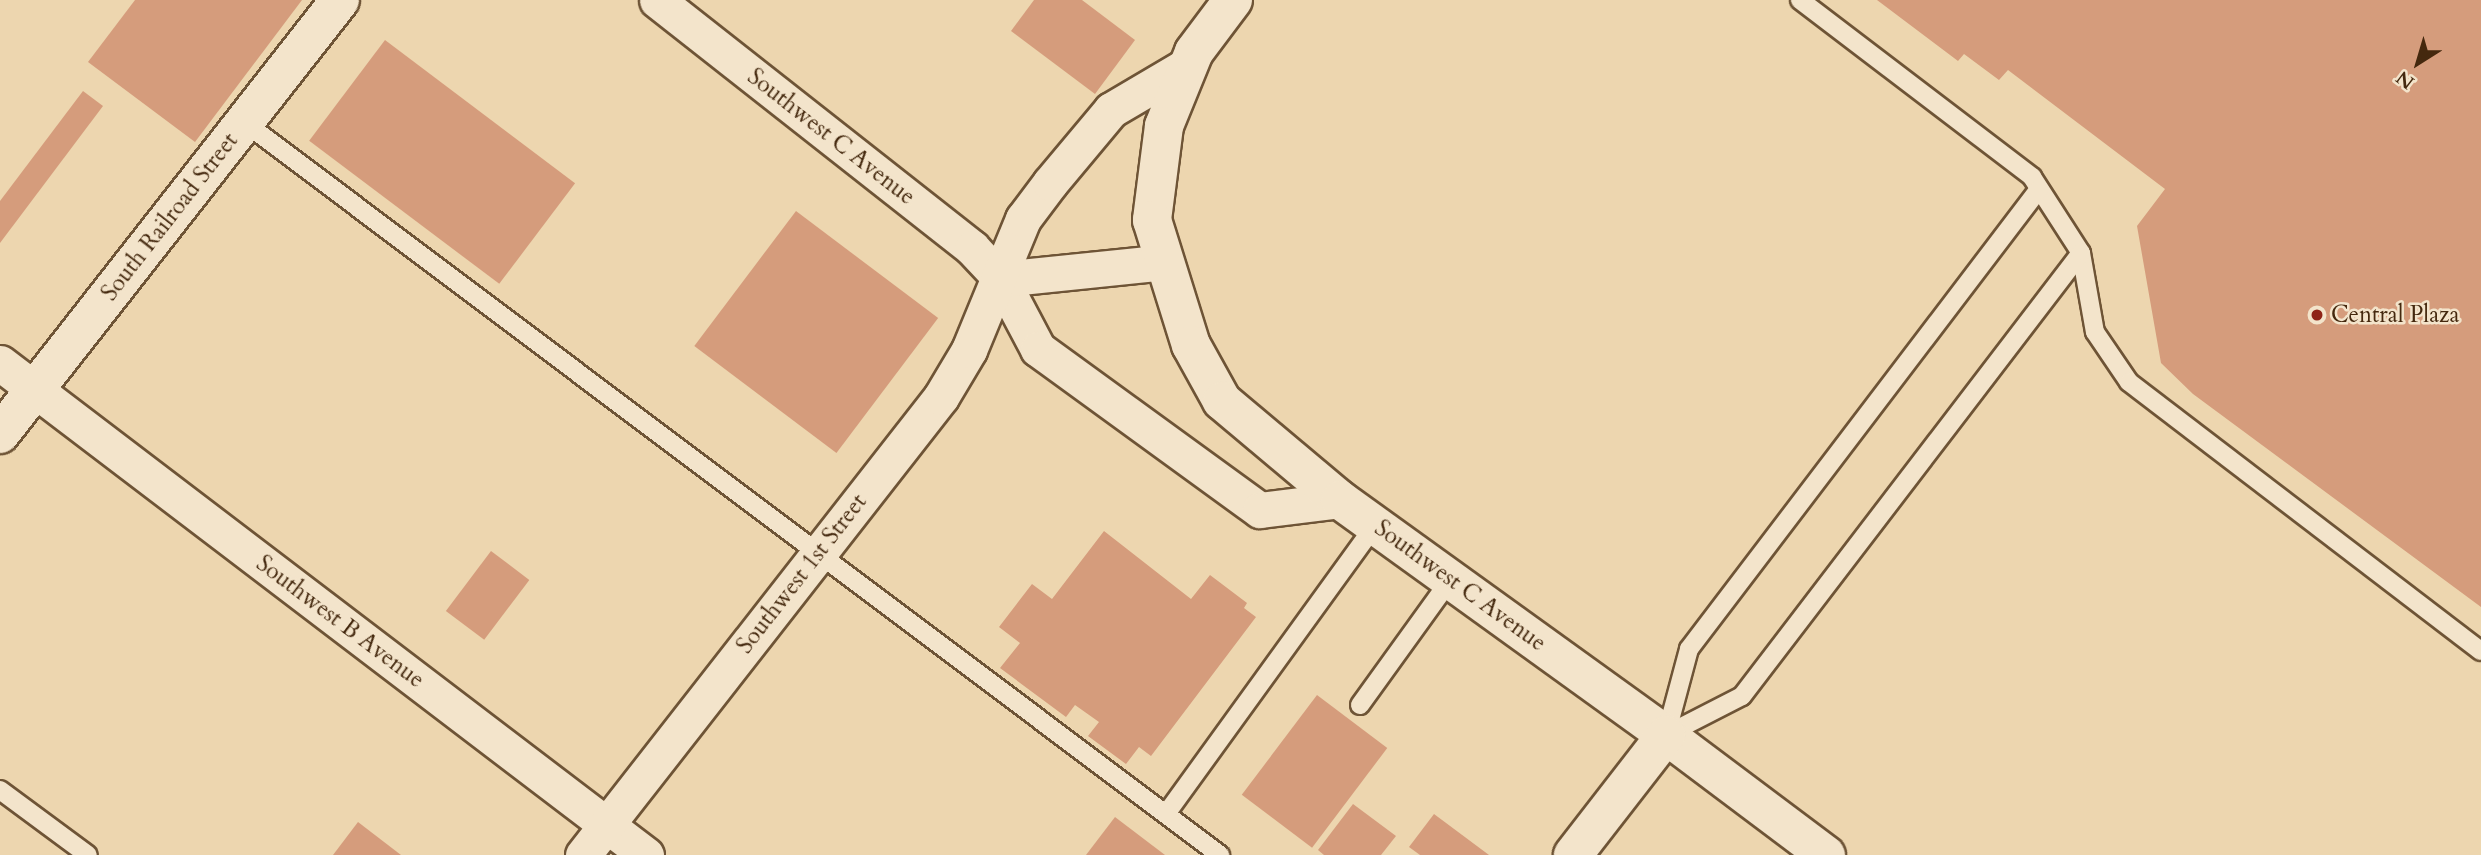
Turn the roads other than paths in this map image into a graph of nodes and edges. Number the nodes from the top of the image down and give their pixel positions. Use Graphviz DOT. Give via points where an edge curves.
graph roads {
  1 [pos="340,0"];
  2 [pos="657,0"];
  3 [pos="1800,0"];
  4 [pos="1228,2"];
  5 [pos="1189,64"];
  6 [pos="244,122"];
  7 [pos="2039,189"];
  8 [pos="2081,253"];
  9 [pos="1165,262"];
  10 [pos="1002,279"];
  11 [pos="0,363"];
  12 [pos="34,390"];
  13 [pos="0,433"];
  14 [pos="1340,500"];
  15 [pos="1375,525"];
  16 [pos="818,554"];
  17 [pos="1451,579"];
  18 [pos="2481,651"];
  19 [pos="1360,705"];
  20 [pos="1666,735"];
  21 [pos="0,790"];
  22 [pos="1166,814"];
  23 [pos="606,824"];
  24 [pos="88,855"];
  25 [pos="583,855"];
  26 [pos="646,855"];
  27 [pos="1220,855"];
  28 [pos="1573,855"];
  29 [pos="1826,855"];
  1 -- 6 [label="main road, South Railroad Street"];
  2 -- 10 [label="street, Southwest C Avenue" via="972,248"];
  3 -- 7 [label="lane" via="1957,116 2032,177"];
  4 -- 5 [label="main road"];
  5 -- 9 [label="main road" via="1164,126 1152,220"];
  5 -- 10 [label="street, Southwest 1st Street" via="1111,110 1023,219"];
  6 -- 12 [label="main road, South Railroad Street"];
  6 -- 16 [label="lane"];
  7 -- 8 [label="lane"];
  7 -- 20 [label="lane" via="1689,649"];
  8 -- 18 [label="lane" via="2095,332 2129,382"];
  8 -- 20 [label="lane" via="1742,696"];
  9 -- 10 [label="street"];
  9 -- 14 [label="main road, Southwest C Avenue" via="1191,345 1222,401"];
  10 -- 14 [label="street, Southwest C Avenue" via="1038,349 1260,510"];
  10 -- 16 [label="street, Southwest 1st Street" via="970,350 941,397"];
  11 -- 12 [label="street, Southwest B Avenue"];
  12 -- 13 [label="main road, South Railroad Street"];
  12 -- 23 [label="street, Southwest B Avenue"];
  14 -- 15 [label="main road, Southwest C Avenue"];
  15 -- 17 [label="main road, Southwest C Avenue"];
  15 -- 22 [label="lane"];
  16 -- 22 [label="lane"];
  16 -- 23 [label="street, Southwest 1st Street"];
  17 -- 19 [label="lane"];
  17 -- 20 [label="main road, Southwest C Avenue"];
  20 -- 28 [label="main road"];
  20 -- 29 [label="main road, Southwest C Avenue"];
  21 -- 24 [label="lane"];
  22 -- 27 [label="lane"];
  23 -- 25 [label="street, Southwest 1st Street"];
  23 -- 26 [label="street, Southwest B Avenue"];
}
